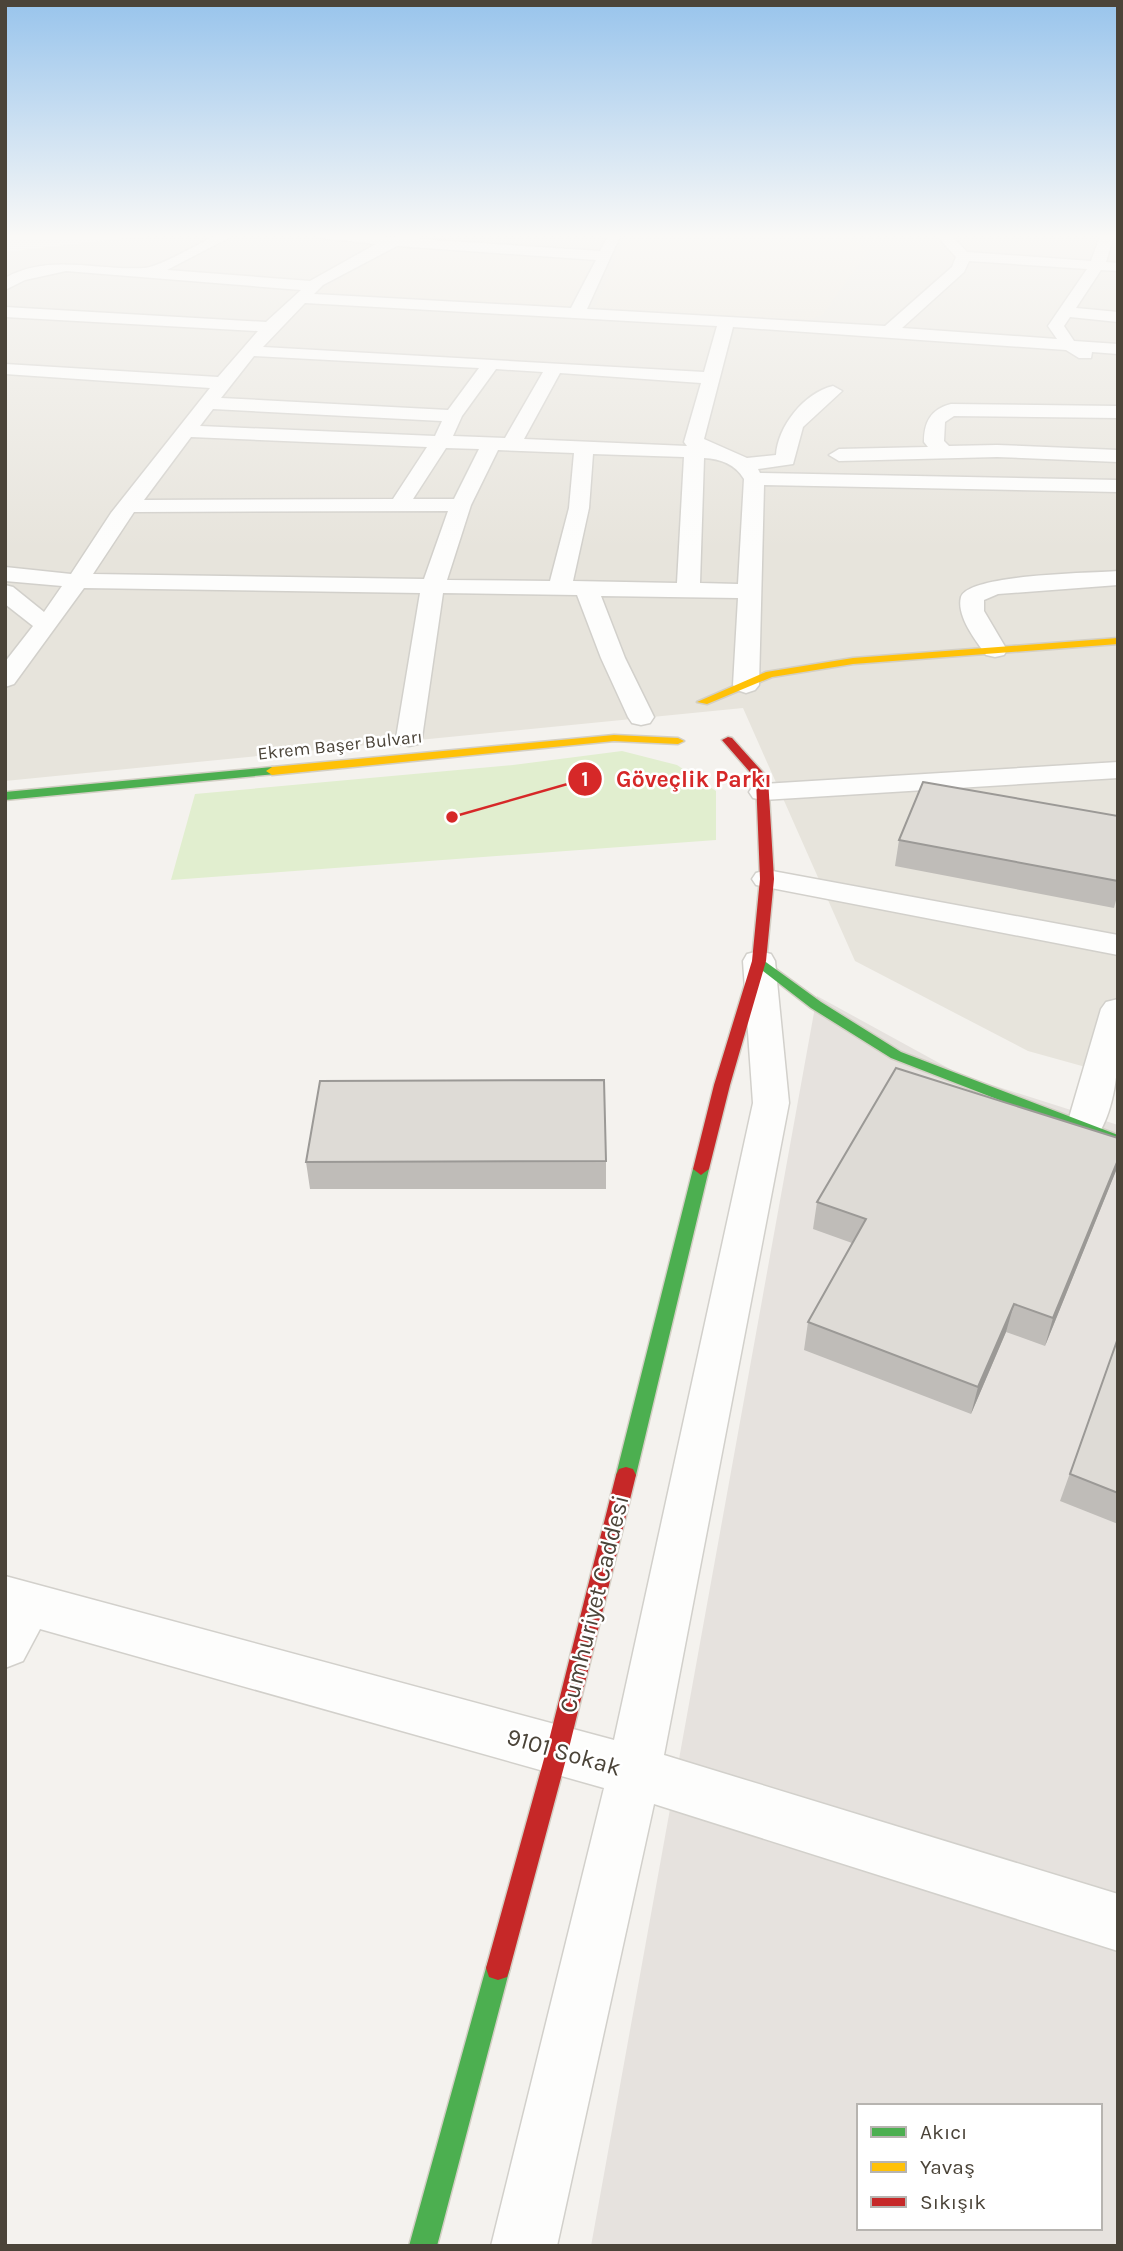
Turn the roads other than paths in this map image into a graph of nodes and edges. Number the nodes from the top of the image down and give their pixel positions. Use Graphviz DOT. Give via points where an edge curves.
graph roads {
  1 [pos="260,339"];
  2 [pos="721,339"];
  3 [pos="992,339"];
  4 [pos="1065,339"];
  5 [pos="1069,345"];
  6 [pos="1118,349"];
  7 [pos="250,351"];
  8 [pos="491,363"];
  9 [pos="1106,364"];
  10 [pos="554,367"];
  11 [pos="5,369"];
  12 [pos="711,378"];
  13 [pos="223,383"];
  14 [pos="832,391"];
  15 [pos="1054,393"];
  16 [pos="1118,398"];
  17 [pos="207,403"];
  18 [pos="1118,412"];
  19 [pos="453,416"];
  20 [pos="185,432"];
  21 [pos="441,440"];
  22 [pos="502,444"];
  23 [pos="584,447"];
  24 [pos="943,452"];
  25 [pos="694,453"];
  26 [pos="718,453"];
  27 [pos="1118,456"];
  28 [pos="786,460"];
  29 [pos="749,472"];
  30 [pos="1115,496"];
  31 [pos="399,505"];
  32 [pos="461,505"];
  33 [pos="128,506"];
  34 [pos="5,574"];
  35 [pos="1118,578"];
  36 [pos="77,581"];
  37 [pos="433,586"];
  38 [pos="560,589"];
  39 [pos="587,590"];
  40 [pos="688,590"];
  41 [pos="749,591"];
  42 [pos="5,592"];
  43 [pos="46,625"];
  44 [pos="1118,641"];
  45 [pos="995,650"];
  46 [pos="5,678"];
  47 [pos="746,685"];
  48 [pos="686,702"];
  49 [pos="703,702"];
  50 [pos="726,708"];
  51 [pos="650,714"];
  52 [pos="571,726"];
  53 [pos="743,726"];
  54 [pos="409,738"];
  55 [pos="678,741"];
  56 [pos="695,744"];
  57 [pos="1118,770"];
  58 [pos="763,792"];
  59 [pos="5,796"];
  60 [pos="767,879"];
  61 [pos="1118,945"];
  62 [pos="759,961"];
  63 [pos="1118,1009"];
  64 [pos="1084,1128"];
  65 [pos="1118,1141"];
  66 [pos="13,1616"];
  67 [pos="558,1748"];
  68 [pos="634,1772"];
  69 [pos="1118,1923"];
  70 [pos="423,2246"];
  71 [pos="524,2246"];
  1 -- 7 [label="street"];
  2 -- 12 [label="street"];
  3 -- 5 [label="street"];
  4 -- 5 [label="street"];
  5 -- 6 [label="street"];
  5 -- 9 [label="street"];
  7 -- 8 [label="street"];
  7 -- 13 [label="street"];
  8 -- 10 [label="street"];
  8 -- 19 [label="street"];
  10 -- 12 [label="street"];
  10 -- 22 [label="street"];
  11 -- 13 [label="street"];
  12 -- 26 [label="street" via="694,442"];
  13 -- 17 [label="street"];
  14 -- 28 [label="street" via="801,415 785,441"];
  15 -- 16 [label="street"];
  17 -- 19 [label="street"];
  17 -- 20 [label="street"];
  18 -- 24 [label="street" via="951,410 939,415 933,426 934,442"];
  19 -- 21 [label="street"];
  20 -- 21 [label="street"];
  20 -- 33 [label="street"];
  21 -- 22 [label="street"];
  21 -- 31 [label="street"];
  22 -- 23 [label="street"];
  22 -- 32 [label="street"];
  23 -- 25 [label="street"];
  23 -- 38 [label="street" via="579,508"];
  24 -- 27 [label="street"];
  24 -- 28 [label="street"];
  25 -- 26 [label="street"];
  25 -- 40 [label="street"];
  26 -- 29 [label="street"];
  28 -- 29 [label="street"];
  29 -- 30 [label="street" via="1092,484"];
  29 -- 41 [label="street"];
  31 -- 32 [label="street"];
  31 -- 33 [label="street"];
  32 -- 37 [label="street"];
  33 -- 36 [label="street"];
  34 -- 36 [label="street"];
  35 -- 45 [label="street" via="994,587 973,596 972,611"];
  36 -- 37 [label="street"];
  36 -- 43 [label="street"];
  37 -- 38 [label="street"];
  37 -- 54 [label="street"];
  38 -- 39 [label="street"];
  39 -- 40 [label="street"];
  39 -- 51 [label="street" via="613,658"];
  40 -- 41 [label="street"];
  41 -- 47 [label="street"];
  42 -- 43 [label="street"];
  43 -- 46 [label="street"];
  44 -- 45 [label="street"];
  45 -- 47 [label="street" via="853,662 770,674"];
  47 -- 49 [label="street"];
  48 -- 49 [label="street"];
  49 -- 50 [label="street"];
  51 -- 52 [label="street"];
  51 -- 55 [label="street" via="664,736"];
  53 -- 58 [label="street, Cumhuriyet Caddesi" via="738,734 720,742 762,778"];
  55 -- 56 [label="street, Ekrem Başer Bulvarı"];
  55 -- 59 [label="street, Ekrem Başer Bulvarı" via="614,738"];
  57 -- 58 [label="street"];
  58 -- 60 [label="street, Cumhuriyet Caddesi"];
  60 -- 61 [label="street"];
  60 -- 62 [label="street, Cumhuriyet Caddesi"];
  62 -- 64 [label="street" via="816,1005 896,1055"];
  62 -- 67 [label="street, Cumhuriyet Caddesi" via="722,1085"];
  62 -- 68 [label="street, Cumhuriyet Caddesi" via="771,1103"];
  63 -- 64 [label="street"];
  64 -- 65 [label="street"];
  66 -- 67 [label="street, 9101 Sokak"];
  67 -- 68 [label="street, 9101 Sokak"];
  67 -- 70 [label="street, Cumhuriyet Caddesi"];
  68 -- 69 [label="street, 9101 Sokak"];
  68 -- 71 [label="street, Cumhuriyet Caddesi"];
}
